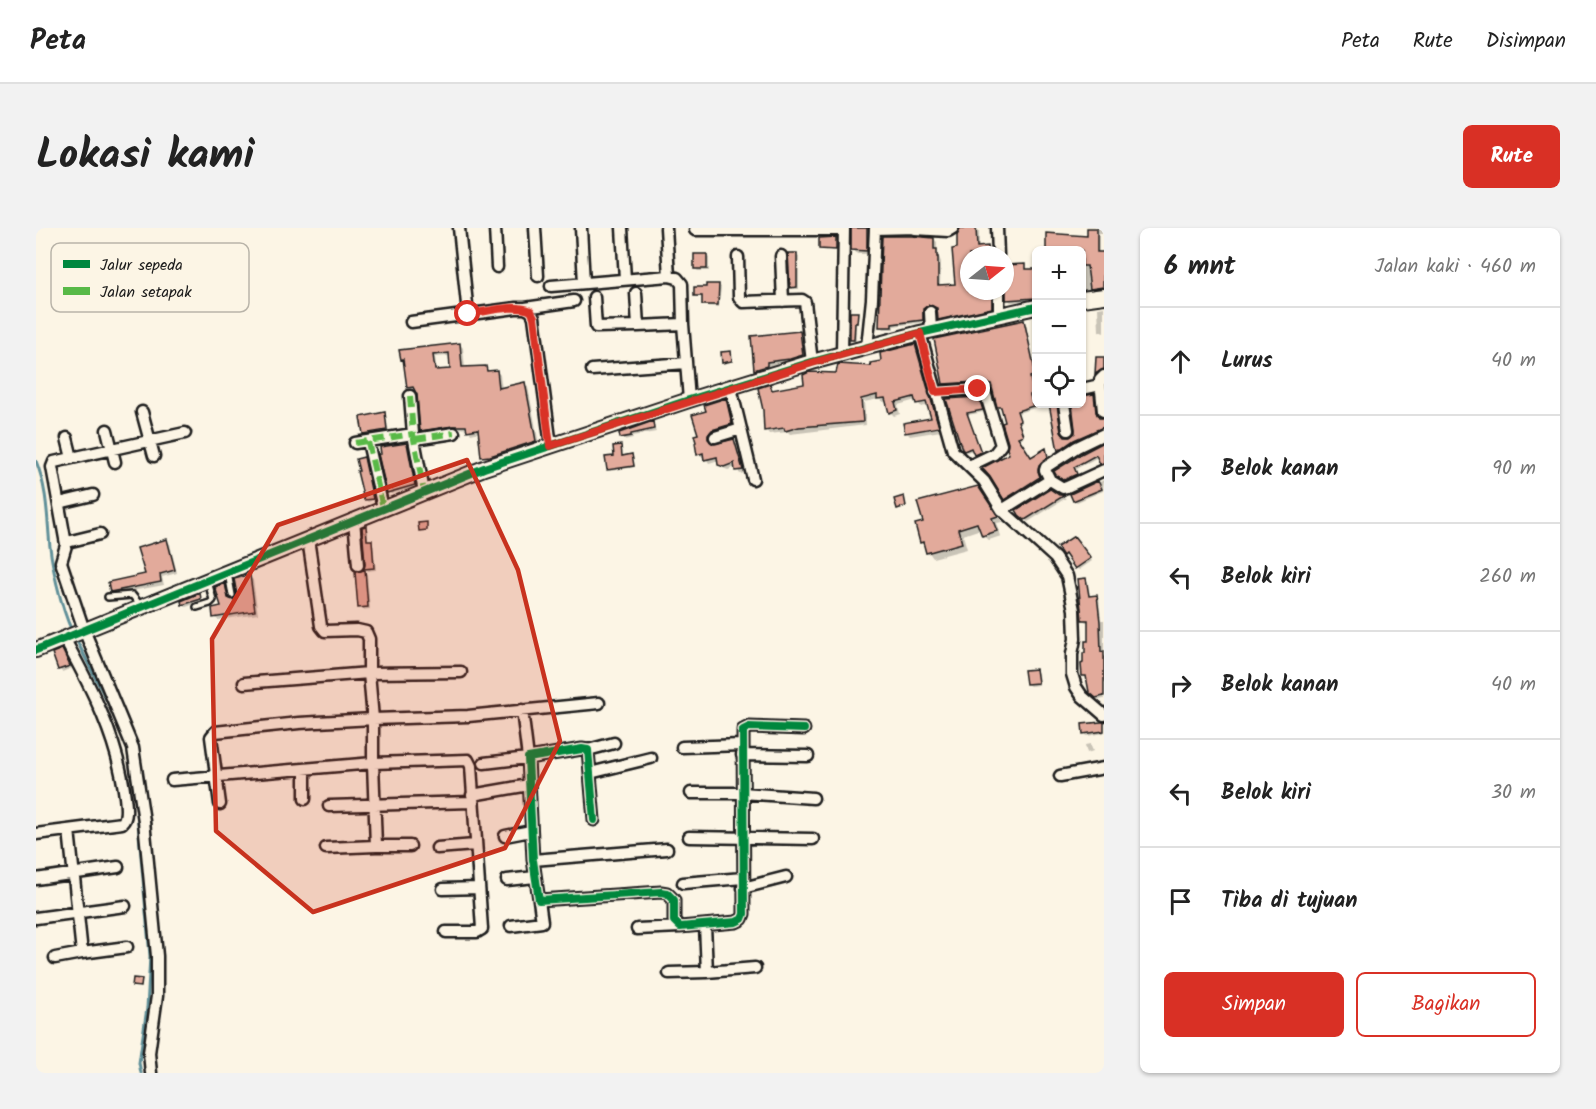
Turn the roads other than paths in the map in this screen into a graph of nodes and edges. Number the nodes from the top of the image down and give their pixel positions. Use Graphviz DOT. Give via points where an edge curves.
graph roads {
  1 [pos="459,228"];
  2 [pos="495,228"];
  3 [pos="535,228"];
  4 [pos="581,228"];
  5 [pos="622,228"];
  6 [pos="666,228"];
  7 [pos="875,228"];
  8 [pos="953,228"];
  9 [pos="997,228"];
  10 [pos="844,229"];
  11 [pos="915,229"];
  12 [pos="695,230"];
  13 [pos="998,246"];
  14 [pos="738,256"];
  15 [pos="781,256"];
  16 [pos="497,267"];
  17 [pos="538,276"];
  18 [pos="669,276"];
  19 [pos="625,279"];
  20 [pos="584,283"];
  21 [pos="551,286"];
  22 [pos="636,293"];
  23 [pos="1104,296"];
  24 [pos="594,297"];
  25 [pos="1086,298"];
  26 [pos="999,300"];
  27 [pos="574,301"];
  28 [pos="783,301"];
  29 [pos="525,308"];
  30 [pos="1032,308"];
  31 [pos="930,312"];
  32 [pos="468,314"];
  33 [pos="999,315"];
  34 [pos="411,322"];
  35 [pos="683,324"];
  36 [pos="638,326"];
  37 [pos="926,332"];
  38 [pos="867,347"];
  39 [pos="842,354"];
  40 [pos="686,363"];
  41 [pos="812,363"];
  42 [pos="591,370"];
  43 [pos="1102,381"];
  44 [pos="1086,387"];
  45 [pos="731,388"];
  46 [pos="935,392"];
  47 [pos="410,396"];
  48 [pos="689,400"];
  49 [pos="1065,408"];
  50 [pos="1103,411"];
  51 [pos="142,412"];
  52 [pos="741,429"];
  53 [pos="107,430"];
  54 [pos="1068,430"];
  55 [pos="454,433"];
  56 [pos="184,434"];
  57 [pos="1104,434"];
  58 [pos="414,436"];
  59 [pos="715,437"];
  60 [pos="67,438"];
  61 [pos="150,441"];
  62 [pos="355,442"];
  63 [pos="368,442"];
  64 [pos="550,446"];
  65 [pos="112,449"];
  66 [pos="154,456"];
  67 [pos="72,458"];
  68 [pos="115,462"];
  69 [pos="969,466"];
  70 [pos="1104,470"];
  71 [pos="753,479"];
  72 [pos="1050,480"];
  73 [pos="424,492"];
  74 [pos="93,495"];
  75 [pos="59,503"];
  76 [pos="383,508"];
  77 [pos="1002,510"];
  78 [pos="354,520"];
  79 [pos="100,534"];
  80 [pos="308,538"];
  81 [pos="66,544"];
  82 [pos="358,566"];
  83 [pos="228,571"];
  84 [pos="207,580"];
  85 [pos="232,595"];
  86 [pos="108,597"];
  87 [pos="197,607"];
  88 [pos="141,608"];
  89 [pos="74,634"];
  90 [pos="36,650"];
  91 [pos="461,672"];
  92 [pos="369,673"];
  93 [pos="244,683"];
  94 [pos="599,703"];
  95 [pos="522,710"];
  96 [pos="1104,715"];
  97 [pos="373,718"];
  98 [pos="804,729"];
  99 [pos="614,743"];
  100 [pos="682,747"];
  101 [pos="588,750"];
  102 [pos="742,750"];
  103 [pos="808,756"];
  104 [pos="528,758"];
  105 [pos="651,759"];
  106 [pos="373,763"];
  107 [pos="484,763"];
  108 [pos="1104,768"];
  109 [pos="304,769"];
  110 [pos="590,773"];
  111 [pos="217,776"];
  112 [pos="1060,776"];
  113 [pos="172,780"];
  114 [pos="529,785"];
  115 [pos="691,793"];
  116 [pos="742,793"];
  117 [pos="813,798"];
  118 [pos="306,799"];
  119 [pos="472,799"];
  120 [pos="220,804"];
  121 [pos="374,805"];
  122 [pos="329,806"];
  123 [pos="594,820"];
  124 [pos="69,830"];
  125 [pos="531,831"];
  126 [pos="36,834"];
  127 [pos="505,836"];
  128 [pos="689,837"];
  129 [pos="743,837"];
  130 [pos="813,840"];
  131 [pos="475,845"];
  132 [pos="376,846"];
  133 [pos="410,846"];
  134 [pos="326,848"];
  135 [pos="436,848"];
  136 [pos="667,849"];
  137 [pos="533,860"];
  138 [pos="118,867"];
  139 [pos="74,874"];
  140 [pos="535,877"];
  141 [pos="786,877"];
  142 [pos="36,879"];
  143 [pos="507,880"];
  144 [pos="683,883"];
  145 [pos="743,883"];
  146 [pos="479,888"];
  147 [pos="443,889"];
  148 [pos="539,900"];
  149 [pos="125,906"];
  150 [pos="78,913"];
  151 [pos="36,918"];
  152 [pos="705,925"];
  153 [pos="511,926"];
  154 [pos="680,927"];
  155 [pos="637,930"];
  156 [pos="446,932"];
  157 [pos="127,947"];
  158 [pos="82,954"];
  159 [pos="55,958"];
  160 [pos="755,968"];
  161 [pos="707,972"];
  162 [pos="669,973"];
  163 [pos="151,1073"];
  1 -- 32 [label="street"];
  2 -- 16 [label="street"];
  3 -- 17 [label="street"];
  4 -- 20 [label="street"];
  5 -- 19 [label="street"];
  6 -- 18 [label="street"];
  7 -- 11 [label="street"];
  7 -- 38 [label="street"];
  8 -- 11 [label="street"];
  9 -- 13 [label="street"];
  10 -- 12 [label="street"];
  10 -- 39 [label="street"];
  14 -- 28 [label="street" via="740,300"];
  15 -- 28 [label="street"];
  18 -- 19 [label="street"];
  18 -- 35 [label="street" via="682,284"];
  19 -- 20 [label="street"];
  20 -- 21 [label="street"];
  22 -- 36 [label="street"];
  23 -- 25 [label="street"];
  24 -- 36 [label="street" via="596,327"];
  26 -- 33 [label="street"];
  27 -- 29 [label="street"];
  28 -- 41 [label="street" via="802,300 807,305"];
  29 -- 32 [label="street"];
  29 -- 64 [label="street" via="534,317"];
  30 -- 33 [label="street"];
  31 -- 37 [label="street"];
  32 -- 34 [label="street"];
  33 -- 37 [label="street"];
  35 -- 36 [label="street"];
  35 -- 40 [label="street"];
  37 -- 38 [label="street"];
  37 -- 46 [label="street"];
  38 -- 39 [label="street"];
  39 -- 41 [label="street"];
  40 -- 42 [label="street"];
  40 -- 48 [label="street"];
  41 -- 45 [label="street"];
  43 -- 44 [label="street"];
  43 -- 50 [label="street"];
  45 -- 48 [label="street"];
  45 -- 52 [label="street"];
  46 -- 69 [label="street" via="952,450"];
  46 -- 69 [label="street" via="985,392 1001,445 994,454"];
  47 -- 58 [label="street"];
  48 -- 64 [label="street"];
  49 -- 54 [label="street"];
  51 -- 61 [label="street"];
  52 -- 59 [label="street"];
  52 -- 71 [label="street"];
  53 -- 65 [label="street"];
  55 -- 58 [label="street"];
  56 -- 61 [label="street"];
  57 -- 72 [label="street" via="1046,467"];
  58 -- 63 [label="street"];
  58 -- 73 [label="street"];
  60 -- 67 [label="street"];
  61 -- 65 [label="street"];
  61 -- 66 [label="street"];
  62 -- 63 [label="street"];
  63 -- 76 [label="street"];
  64 -- 73 [label="street"];
  65 -- 67 [label="street"];
  65 -- 68 [label="street"];
  67 -- 75 [label="street" via="52,464"];
  69 -- 77 [label="street"];
  70 -- 72 [label="street" via="1063,488"];
  72 -- 77 [label="street"];
  73 -- 76 [label="street"];
  74 -- 75 [label="street"];
  75 -- 81 [label="street"];
  76 -- 78 [label="street"];
  77 -- 96 [label="street" via="1055,558 1067,576 1074,610 1072,674 1082,696"];
  78 -- 80 [label="street"];
  78 -- 82 [label="street"];
  79 -- 81 [label="street"];
  80 -- 83 [label="street"];
  80 -- 92 [label="street" via="321,626 325,631 366,632"];
  81 -- 89 [label="street" via="61,562"];
  83 -- 84 [label="street"];
  83 -- 85 [label="lane"];
  84 -- 87 [label="lane" via="213,600"];
  84 -- 88 [label="street"];
  86 -- 88 [label="lane" via="132,595"];
  88 -- 89 [label="street"];
  89 -- 90 [label="street"];
  89 -- 124 [label="street" via="123,779 126,817 122,823"];
  89 -- 163 [label="street" via="133,748 157,956 157,996 148,1053"];
  91 -- 92 [label="street"];
  92 -- 93 [label="street"];
  92 -- 97 [label="street"];
  94 -- 95 [label="street"];
  95 -- 97 [label="street" via="468,716"];
  95 -- 104 [label="street"];
  97 -- 106 [label="street"];
  97 -- 111 [label="street" via="215,732 211,737"];
  98 -- 102 [label="street" via="745,728"];
  99 -- 101 [label="street"];
  100 -- 102 [label="street"];
  101 -- 104 [label="street"];
  101 -- 110 [label="street"];
  102 -- 103 [label="street"];
  102 -- 116 [label="street"];
  104 -- 107 [label="street"];
  104 -- 114 [label="street"];
  105 -- 110 [label="street"];
  106 -- 109 [label="street"];
  106 -- 119 [label="street" via="468,760"];
  106 -- 121 [label="street"];
  108 -- 112 [label="street"];
  109 -- 111 [label="street"];
  109 -- 118 [label="street"];
  110 -- 123 [label="street"];
  111 -- 113 [label="street"];
  111 -- 120 [label="street"];
  114 -- 119 [label="street"];
  114 -- 125 [label="street"];
  115 -- 116 [label="street"];
  116 -- 117 [label="street"];
  116 -- 129 [label="street"];
  119 -- 121 [label="street"];
  119 -- 131 [label="street"];
  121 -- 122 [label="street"];
  121 -- 132 [label="street"];
  124 -- 126 [label="street"];
  124 -- 139 [label="street"];
  125 -- 127 [label="street"];
  125 -- 137 [label="street"];
  128 -- 129 [label="street"];
  129 -- 130 [label="street"];
  129 -- 145 [label="street"];
  131 -- 135 [label="street"];
  131 -- 146 [label="street"];
  132 -- 133 [label="street"];
  132 -- 134 [label="street"];
  136 -- 137 [label="street"];
  137 -- 140 [label="street"];
  138 -- 139 [label="street"];
  139 -- 142 [label="street"];
  139 -- 150 [label="street"];
  140 -- 143 [label="street"];
  140 -- 148 [label="street"];
  141 -- 145 [label="street"];
  144 -- 145 [label="street"];
  145 -- 152 [label="street" via="742,919"];
  146 -- 147 [label="street"];
  146 -- 156 [label="street" via="482,929"];
  148 -- 153 [label="street" via="542,922"];
  148 -- 154 [label="street" via="661,891 674,900 674,921"];
  149 -- 150 [label="street"];
  150 -- 151 [label="street"];
  150 -- 158 [label="street"];
  152 -- 154 [label="street"];
  152 -- 161 [label="street"];
  154 -- 155 [label="street"];
  157 -- 158 [label="street"];
  158 -- 159 [label="street"];
  160 -- 161 [label="street"];
  161 -- 162 [label="street"];
}
